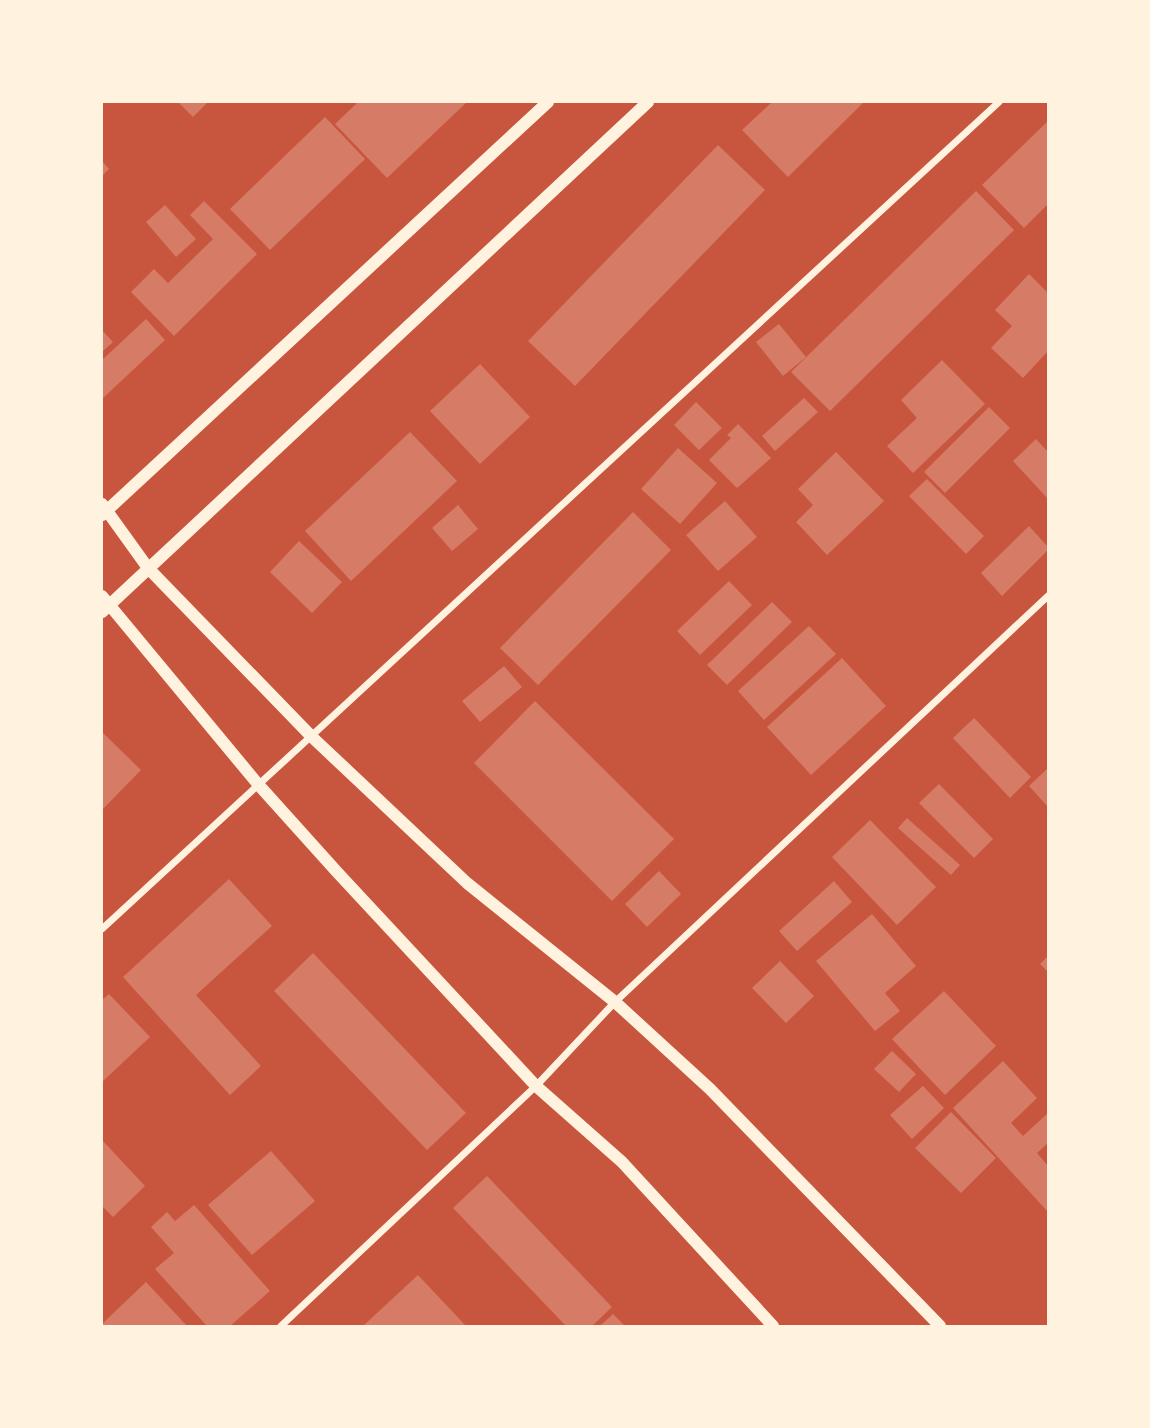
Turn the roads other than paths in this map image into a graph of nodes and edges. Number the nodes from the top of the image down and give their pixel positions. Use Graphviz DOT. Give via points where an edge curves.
graph roads {
  1 [pos="548,102"];
  2 [pos="648,102"];
  3 [pos="999,102"];
  4 [pos="103,510"];
  5 [pos="148,568"];
  6 [pos="1048,596"];
  7 [pos="104,604"];
  8 [pos="312,737"];
  9 [pos="257,783"];
  10 [pos="102,929"];
  11 [pos="615,1002"];
  12 [pos="536,1086"];
  13 [pos="281,1326"];
  14 [pos="773,1326"];
  15 [pos="940,1326"];
  1 -- 4 [label="street"];
  2 -- 5 [label="street"];
  3 -- 8 [label="street"];
  4 -- 5 [label="street"];
  5 -- 7 [label="street"];
  5 -- 8 [label="street"];
  6 -- 11 [label="street"];
  7 -- 9 [label="street"];
  8 -- 9 [label="street"];
  8 -- 11 [label="street" via="467,883"];
  9 -- 10 [label="street"];
  9 -- 12 [label="street"];
  11 -- 12 [label="street"];
  11 -- 15 [label="street" via="710,1088"];
  12 -- 13 [label="street"];
  12 -- 14 [label="street" via="622,1162"];
}
